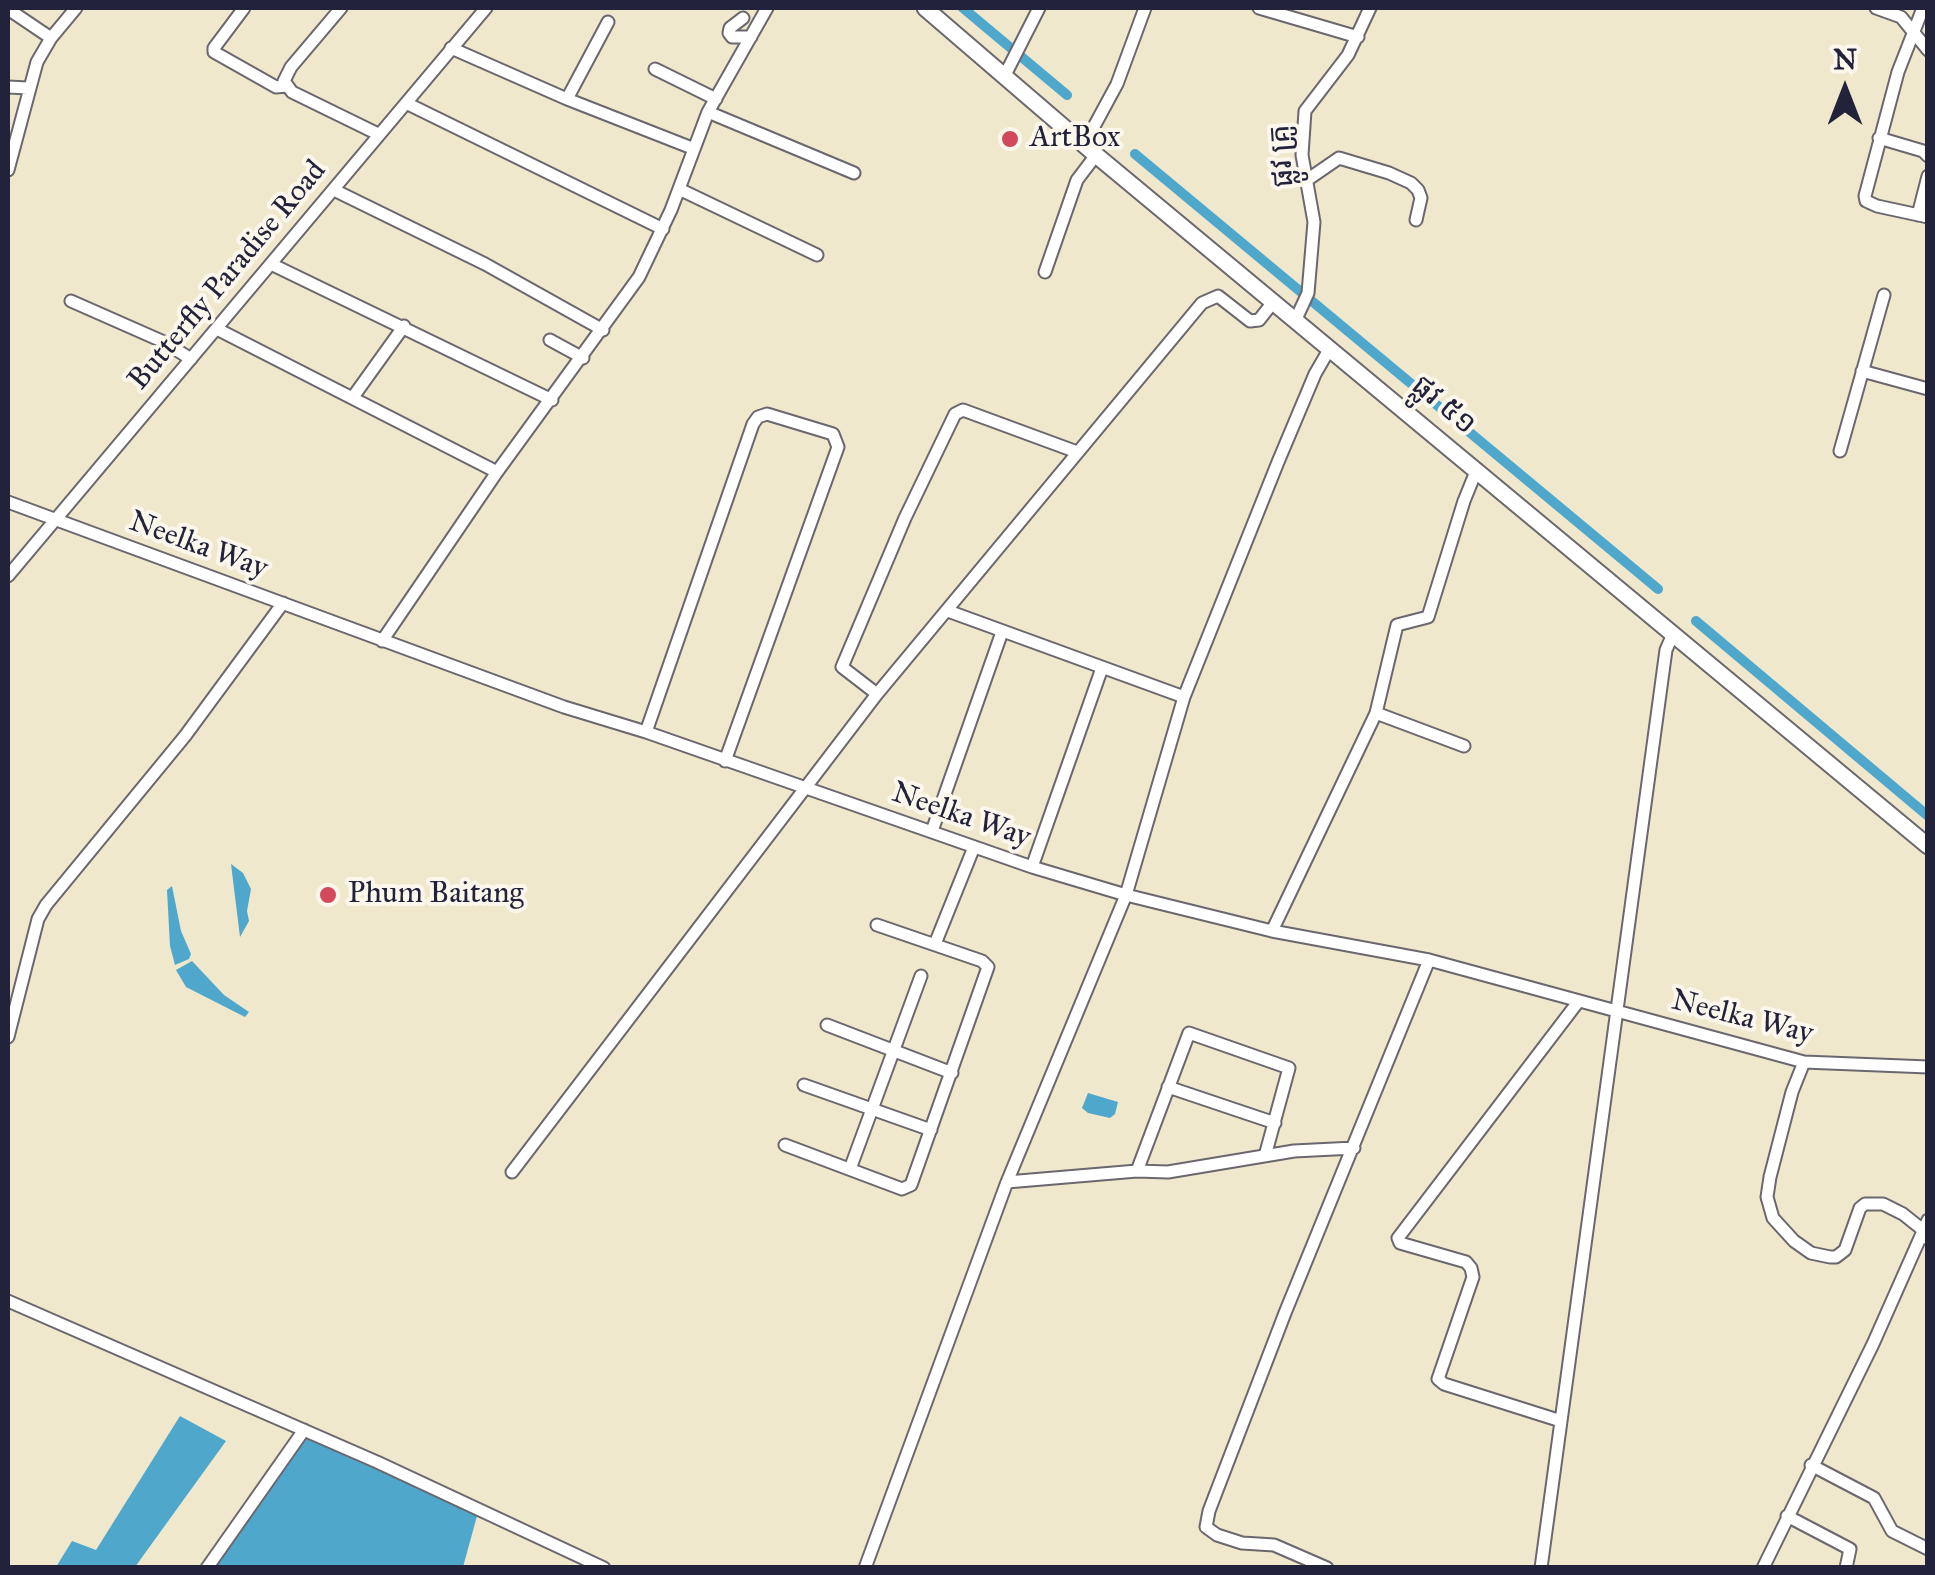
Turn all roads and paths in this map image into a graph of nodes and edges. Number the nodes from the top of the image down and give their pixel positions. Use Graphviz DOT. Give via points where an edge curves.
graph roads {
  1 [pos="76,8"];
  2 [pos="244,8"];
  3 [pos="341,8"];
  4 [pos="486,8"];
  5 [pos="767,8"];
  6 [pos="925,8"];
  7 [pos="1039,8"];
  8 [pos="1145,8"];
  9 [pos="1259,8"];
  10 [pos="1370,8"];
  11 [pos="1876,8"];
  12 [pos="1923,8"];
  13 [pos="8,9"];
  14 [pos="743,18"];
  15 [pos="608,22"];
  16 [pos="1912,32"];
  17 [pos="751,37"];
  18 [pos="1358,37"];
  19 [pos="51,38"];
  20 [pos="450,48"];
  21 [pos="1928,50"];
  22 [pos="656,69"];
  23 [pos="1008,70"];
  24 [pos="286,86"];
  25 [pos="8,87"];
  26 [pos="28,88"];
  27 [pos="716,98"];
  28 [pos="567,99"];
  29 [pos="406,103"];
  30 [pos="708,112"];
  31 [pos="378,134"];
  32 [pos="1879,138"];
  33 [pos="692,148"];
  34 [pos="1928,156"];
  35 [pos="1088,159"];
  36 [pos="8,164"];
  37 [pos="854,173"];
  38 [pos="1928,176"];
  39 [pos="1307,180"];
  40 [pos="680,188"];
  41 [pos="334,190"];
  42 [pos="1923,216"];
  43 [pos="1416,220"];
  44 [pos="663,229"];
  45 [pos="816,255"];
  46 [pos="271,264"];
  47 [pos="1044,272"];
  48 [pos="1884,296"];
  49 [pos="1274,300"];
  50 [pos="71,301"];
  51 [pos="1298,315"];
  52 [pos="404,326"];
  53 [pos="216,329"];
  54 [pos="603,330"];
  55 [pos="550,340"];
  56 [pos="1330,348"];
  57 [pos="583,358"];
  58 [pos="191,360"];
  59 [pos="1862,372"];
  60 [pos="1928,389"];
  61 [pos="353,397"];
  62 [pos="552,400"];
  63 [pos="1840,451"];
  64 [pos="1077,452"];
  65 [pos="1477,470"];
  66 [pos="496,472"];
  67 [pos="8,502"];
  68 [pos="56,521"];
  69 [pos="8,576"];
  70 [pos="282,603"];
  71 [pos="948,611"];
  72 [pos="1002,632"];
  73 [pos="1673,634"];
  74 [pos="382,641"];
  75 [pos="1102,668"];
  76 [pos="877,694"];
  77 [pos="1184,696"];
  78 [pos="1376,712"];
  79 [pos="646,732"];
  80 [pos="1464,746"];
  81 [pos="726,760"];
  82 [pos="803,788"];
  83 [pos="932,831"];
  84 [pos="974,846"];
  85 [pos="1928,846"];
  86 [pos="1032,867"];
  87 [pos="1126,895"];
  88 [pos="877,925"];
  89 [pos="1272,931"];
  90 [pos="936,944"];
  91 [pos="1429,960"];
  92 [pos="921,976"];
  93 [pos="1578,1002"];
  94 [pos="1616,1012"];
  95 [pos="827,1024"];
  96 [pos="8,1037"];
  97 [pos="894,1050"];
  98 [pos="1804,1062"];
  99 [pos="1928,1067"];
  100 [pos="952,1073"];
  101 [pos="804,1085"];
  102 [pos="1168,1087"];
  103 [pos="872,1110"];
  104 [pos="1275,1122"];
  105 [pos="931,1130"];
  106 [pos="786,1146"];
  107 [pos="1354,1148"];
  108 [pos="1265,1156"];
  109 [pos="850,1170"];
  110 [pos="1137,1171"];
  111 [pos="512,1172"];
  112 [pos="1007,1182"];
  113 [pos="1926,1229"];
  114 [pos="8,1301"];
  115 [pos="1561,1421"];
  116 [pos="304,1430"];
  117 [pos="1811,1465"];
  118 [pos="1787,1516"];
  119 [pos="1928,1549"];
  120 [pos="207,1568"];
  121 [pos="604,1568"];
  122 [pos="865,1568"];
  123 [pos="1327,1568"];
  124 [pos="1541,1568"];
  125 [pos="1763,1568"];
  126 [pos="1846,1568"];
  1 -- 19 [label="street"];
  2 -- 24 [label="street" via="214,48 216,56"];
  3 -- 24 [label="street" via="285,75"];
  4 -- 20 [label="street, Butterfly Paradise Road"];
  5 -- 17 [label="street"];
  6 -- 23 [label="main road, ផ្លូវ ៥១"];
  7 -- 23 [label="street"];
  8 -- 35 [label="street"];
  9 -- 18 [label="street"];
  10 -- 18 [label="street, ផ្លូវ គ្រូ"];
  11 -- 16 [label="street" via="1896,13"];
  12 -- 16 [label="street"];
  13 -- 19 [label="street"];
  14 -- 17 [label="street" via="729,34"];
  15 -- 28 [label="street"];
  16 -- 21 [label="street"];
  16 -- 32 [label="street"];
  17 -- 27 [label="street"];
  18 -- 39 [label="street, ផ្លូវ គ្រូ" via="1304,111"];
  19 -- 26 [label="street"];
  20 -- 28 [label="street"];
  20 -- 29 [label="street, Butterfly Paradise Road"];
  22 -- 27 [label="street"];
  23 -- 35 [label="main road, ផ្លូវ ៥១"];
  24 -- 31 [label="street"];
  25 -- 26 [label="street"];
  26 -- 36 [label="street"];
  27 -- 30 [label="street"];
  28 -- 33 [label="street"];
  29 -- 31 [label="street, Butterfly Paradise Road"];
  29 -- 44 [label="street"];
  30 -- 33 [label="street"];
  30 -- 37 [label="street"];
  31 -- 41 [label="street, Butterfly Paradise Road"];
  32 -- 34 [label="street"];
  32 -- 42 [label="street" via="1865,199"];
  33 -- 40 [label="street"];
  35 -- 47 [label="street"];
  35 -- 49 [label="main road, ផ្លូវ ៥១"];
  38 -- 42 [label="street"];
  39 -- 43 [label="street" via="1339,158 1389,174 1418,190"];
  39 -- 51 [label="street, ផ្លូវ គ្រូ" via="1314,222 1308,293"];
  40 -- 44 [label="street"];
  40 -- 45 [label="street"];
  41 -- 46 [label="street, Butterfly Paradise Road"];
  41 -- 54 [label="street"];
  44 -- 54 [label="street"];
  46 -- 52 [label="street"];
  46 -- 53 [label="street, Butterfly Paradise Road"];
  48 -- 59 [label="street"];
  49 -- 51 [label="main road, ផ្លូវ ៥១"];
  49 -- 64 [label="street" via="1250,321 1218,296 1209,298"];
  50 -- 58 [label="street"];
  51 -- 56 [label="main road, ផ្លូវ ៥១"];
  52 -- 61 [label="street"];
  52 -- 62 [label="street"];
  53 -- 58 [label="street, Butterfly Paradise Road"];
  53 -- 61 [label="street"];
  54 -- 57 [label="street"];
  55 -- 57 [label="street"];
  56 -- 65 [label="main road, ផ្លូវ ៥១"];
  56 -- 77 [label="street"];
  57 -- 62 [label="street"];
  58 -- 68 [label="street, Butterfly Paradise Road"];
  59 -- 60 [label="street"];
  59 -- 63 [label="street"];
  61 -- 66 [label="street"];
  62 -- 66 [label="street"];
  64 -- 71 [label="street"];
  64 -- 76 [label="street" via="963,410 955,414 842,667"];
  65 -- 73 [label="main road, ផ្លូវ ៥១"];
  65 -- 78 [label="street" via="1428,618 1395,629"];
  66 -- 74 [label="street"];
  67 -- 68 [label="street, Neelka Way"];
  68 -- 69 [label="street, Butterfly Paradise Road"];
  68 -- 70 [label="street, Neelka Way"];
  70 -- 74 [label="street, Neelka Way"];
  70 -- 96 [label="street" via="185,736 46,905"];
  71 -- 72 [label="street"];
  71 -- 76 [label="street"];
  72 -- 75 [label="street"];
  72 -- 83 [label="street"];
  73 -- 85 [label="main road, ផ្លូវ ៥១"];
  73 -- 94 [label="street"];
  74 -- 79 [label="street, Neelka Way"];
  75 -- 77 [label="street"];
  75 -- 86 [label="street"];
  76 -- 82 [label="street"];
  77 -- 87 [label="street"];
  78 -- 80 [label="street"];
  78 -- 89 [label="street"];
  79 -- 81 [label="street, Neelka Way"];
  79 -- 81 [label="street" via="758,417 833,434 838,447"];
  81 -- 82 [label="street, Neelka Way"];
  82 -- 83 [label="street, Neelka Way"];
  82 -- 111 [label="street"];
  83 -- 84 [label="street, Neelka Way"];
  84 -- 86 [label="street, Neelka Way"];
  84 -- 90 [label="street"];
  86 -- 87 [label="street, Neelka Way"];
  87 -- 89 [label="street, Neelka Way"];
  87 -- 112 [label="street"];
  88 -- 90 [label="street"];
  89 -- 91 [label="street, Neelka Way"];
  90 -- 100 [label="street" via="988,967"];
  91 -- 93 [label="street, Neelka Way"];
  91 -- 107 [label="street"];
  92 -- 97 [label="street"];
  93 -- 94 [label="street, Neelka Way"];
  93 -- 115 [label="street" via="1398,1238 1472,1268 1438,1380"];
  94 -- 98 [label="street, Neelka Way"];
  94 -- 115 [label="street"];
  95 -- 97 [label="street"];
  97 -- 100 [label="street"];
  97 -- 103 [label="street"];
  98 -- 99 [label="street, Neelka Way"];
  98 -- 113 [label="street" via="1770,1176 1773,1218 1794,1242 1830,1257 1846,1250 1865,1204 1883,1204"];
  100 -- 105 [label="street"];
  101 -- 103 [label="street"];
  102 -- 104 [label="street"];
  102 -- 104 [label="street" via="1186,1036 1195,1032 1289,1068"];
  102 -- 110 [label="street"];
  103 -- 105 [label="street"];
  103 -- 109 [label="street"];
  104 -- 108 [label="street"];
  105 -- 109 [label="street" via="908,1189"];
  106 -- 109 [label="street"];
  107 -- 108 [label="street"];
  107 -- 123 [label="street" via="1206,1528 1231,1541 1274,1545"];
  108 -- 110 [label="street"];
  110 -- 112 [label="street"];
  112 -- 122 [label="street"];
  113 -- 117 [label="street"];
  114 -- 116 [label="street"];
  115 -- 124 [label="street"];
  116 -- 120 [label="street"];
  116 -- 121 [label="street"];
  117 -- 118 [label="street"];
  117 -- 119 [label="street" via="1874,1498 1892,1531"];
  118 -- 125 [label="street"];
  118 -- 126 [label="street" via="1850,1549"];
}
